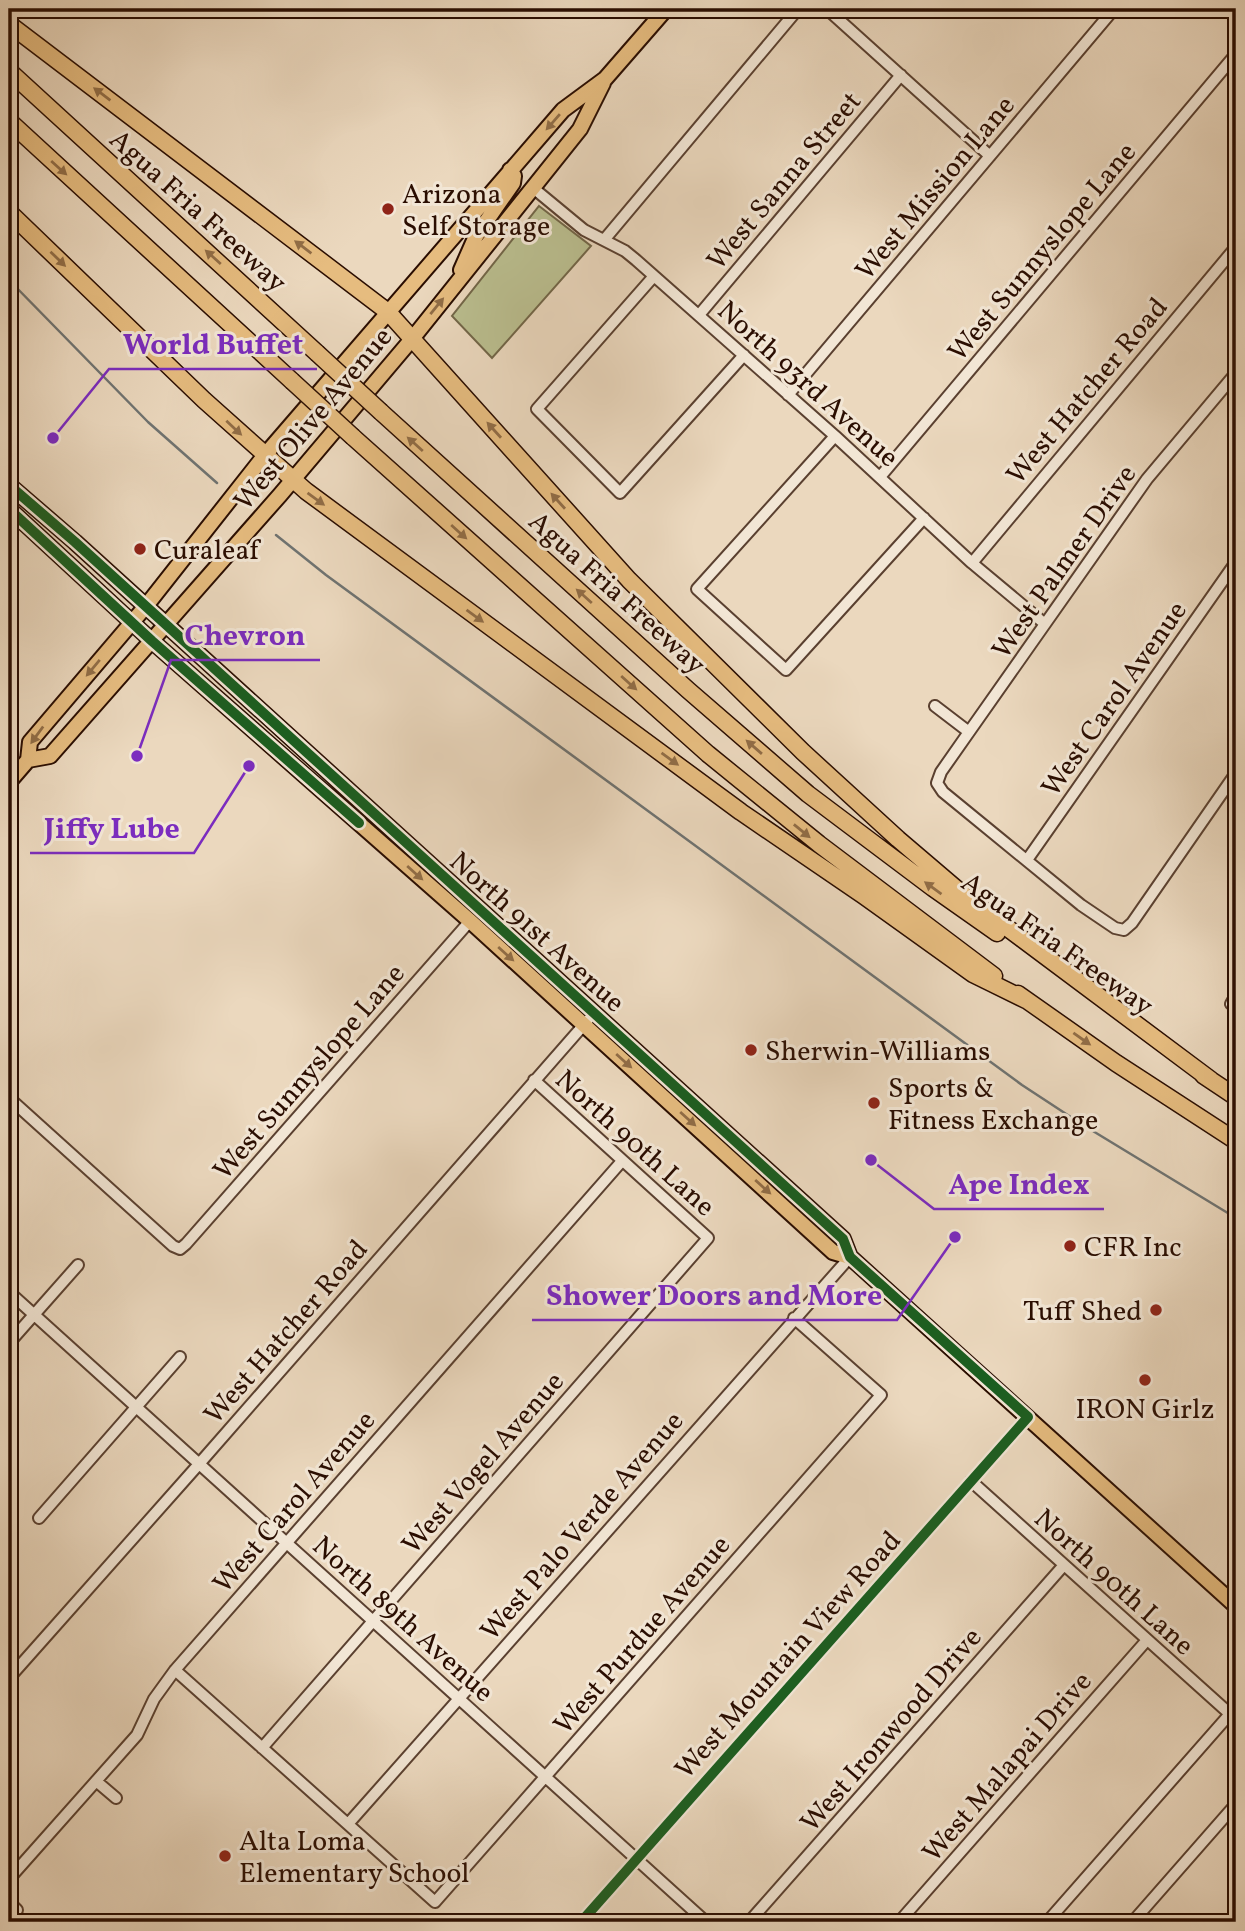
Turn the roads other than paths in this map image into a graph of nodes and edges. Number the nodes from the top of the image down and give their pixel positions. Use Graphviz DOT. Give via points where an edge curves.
graph roads {
  1 [pos="666,9"];
  2 [pos="798,9"];
  3 [pos="827,9"];
  4 [pos="1114,9"];
  5 [pos="9,24"];
  6 [pos="1236,54"];
  7 [pos="9,71"];
  8 [pos="901,75"];
  9 [pos="605,79"];
  10 [pos="9,121"];
  11 [pos="990,156"];
  12 [pos="510,170"];
  13 [pos="532,187"];
  14 [pos="9,212"];
  15 [pos="604,240"];
  16 [pos="1236,247"];
  17 [pos="654,276"];
  18 [pos="457,281"];
  19 [pos="388,312"];
  20 [pos="699,315"];
  21 [pos="412,339"];
  22 [pos="744,355"];
  23 [pos="1236,373"];
  24 [pos="788,395"];
  25 [pos="835,436"];
  26 [pos="265,455"];
  27 [pos="880,477"];
  28 [pos="293,480"];
  29 [pos="9,485"];
  30 [pos="9,509"];
  31 [pos="924,518"];
  32 [pos="1236,562"];
  33 [pos="972,563"];
  34 [pos="146,606"];
  35 [pos="132,622"];
  36 [pos="166,624"];
  37 [pos="1045,624"];
  38 [pos="152,641"];
  39 [pos="935,706"];
  40 [pos="284,731"];
  41 [pos="969,732"];
  42 [pos="271,746"];
  43 [pos="28,760"];
  44 [pos="1236,773"];
  45 [pos="9,782"];
  46 [pos="376,815"];
  47 [pos="365,827"];
  48 [pos="1027,860"];
  49 [pos="480,909"];
  50 [pos="470,921"];
  51 [pos="1026,1000"];
  52 [pos="595,1013"];
  53 [pos="584,1025"];
  54 [pos="534,1080"];
  55 [pos="1211,1080"];
  56 [pos="1236,1097"];
  57 [pos="9,1098"];
  58 [pos="717,1135"];
  59 [pos="1236,1141"];
  60 [pos="622,1161"];
  61 [pos="708,1238"];
  62 [pos="850,1256"];
  63 [pos="78,1265"];
  64 [pos="9,1292"];
  65 [pos="34,1314"];
  66 [pos="794,1318"];
  67 [pos="9,1343"];
  68 [pos="180,1357"];
  69 [pos="136,1408"];
  70 [pos="1028,1417"];
  71 [pos="200,1464"];
  72 [pos="971,1481"];
  73 [pos="39,1518"];
  74 [pos="287,1542"];
  75 [pos="1064,1565"];
  76 [pos="1236,1606"];
  77 [pos="373,1622"];
  78 [pos="1147,1640"];
  79 [pos="175,1670"];
  80 [pos="9,1678"];
  81 [pos="458,1699"];
  82 [pos="1233,1711"];
  83 [pos="262,1748"];
  84 [pos="546,1777"];
  85 [pos="96,1781"];
  86 [pos="116,1798"];
  87 [pos="1236,1804"];
  88 [pos="348,1824"];
  89 [pos="637,1859"];
  90 [pos="9,1879"];
  91 [pos="1138,1920"];
  92 [pos="581,1922"];
  93 [pos="706,1922"];
  94 [pos="750,1922"];
  95 [pos="899,1922"];
  96 [pos="1047,1922"];
  1 -- 9 [label="main road, West Olive Avenue"];
  2 -- 15 [label="street"];
  3 -- 8 [label="street"];
  4 -- 11 [label="street, West Mission Lane"];
  19 -- 5 [label="highway, one-way"];
  6 -- 27 [label="street, West Sunnyslope Lane"];
  55 -- 7 [label="highway, Agua Fria Freeway, one-way, bridge" via="933,888 808,794"];
  8 -- 11 [label="street"];
  8 -- 20 [label="street, West Sanna Street"];
  9 -- 12 [label="main road, West Olive Avenue, one-way" via="563,110"];
  9 -- 13 [label="main road, West Olive Avenue" via="580,129"];
  10 -- 51 [label="highway, one-way, bridge" via="708,754"];
  11 -- 24 [label="street, West Mission Lane"];
  12 -- 18 [label="main road" via="513,183 476,236"];
  12 -- 19 [label="main road, West Olive Avenue"];
  13 -- 15 [label="street, North 93rd Avenue" via="584,230"];
  13 -- 18 [label="main road, West Olive Avenue"];
  14 -- 26 [label="highway, one-way"];
  15 -- 17 [label="street, North 93rd Avenue"];
  16 -- 33 [label="street, West Hatcher Road"];
  17 -- 20 [label="street, North 93rd Avenue"];
  17 -- 22 [label="street" via="537,409 620,493"];
  21 -- 18 [label="main road, West Olive Avenue, one-way"];
  19 -- 21 [label="highway"];
  19 -- 26 [label="main road, West Olive Avenue"];
  20 -- 22 [label="street, North 93rd Avenue"];
  21 -- 28 [label="main road, West Olive Avenue"];
  55 -- 21 [label="highway, one-way" via="965,897 803,752 629,580"];
  22 -- 24 [label="street, North 93rd Avenue"];
  23 -- 37 [label="street, West Palmer Drive" via="1147,479"];
  24 -- 25 [label="street, North 93rd Avenue"];
  25 -- 27 [label="street, North 93rd Avenue"];
  25 -- 31 [label="street" via="697,589 786,670"];
  26 -- 28 [label="highway"];
  26 -- 34 [label="main road, West Olive Avenue"];
  27 -- 31 [label="street, North 93rd Avenue"];
  28 -- 36 [label="main road, West Olive Avenue"];
  28 -- 51 [label="highway, one-way" via="741,812 973,974"];
  29 -- 34 [label="main road, North 91st Avenue"];
  30 -- 35 [label="main road, North 91st Avenue"];
  31 -- 33 [label="street, North 93rd Avenue"];
  32 -- 48 [label="street, West Carol Avenue"];
  33 -- 37 [label="street, North 93rd Avenue"];
  34 -- 35 [label="main road, West Olive Avenue"];
  34 -- 36 [label="main road, North 91st Avenue"];
  35 -- 38 [label="main road, North 91st Avenue"];
  35 -- 43 [label="main road, West Olive Avenue, one-way" via="30,741"];
  36 -- 38 [label="main road, West Olive Avenue"];
  36 -- 40 [label="main road, North 91st Avenue"];
  37 -- 41 [label="street, West Palmer Drive"];
  38 -- 42 [label="main road, North 91st Avenue"];
  38 -- 43 [label="main road, West Olive Avenue" via="50,756"];
  39 -- 41 [label="street"];
  40 -- 42 [label="main road"];
  40 -- 46 [label="main road, North 91st Avenue"];
  41 -- 48 [label="street, West Palmer Drive" via="937,783"];
  42 -- 47 [label="main road, North 91st Avenue"];
  43 -- 45 [label="main road, West Olive Avenue"];
  44 -- 48 [label="street" via="1124,930 1098,917"];
  46 -- 47 [label="main road"];
  46 -- 49 [label="main road, North 91st Avenue"];
  47 -- 50 [label="main road, North 91st Avenue, one-way"];
  49 -- 50 [label="main road"];
  49 -- 52 [label="main road, North 91st Avenue"];
  50 -- 53 [label="main road, North 91st Avenue, one-way"];
  50 -- 57 [label="street, West Sunnyslope Lane" via="180,1249"];
  51 -- 59 [label="highway, one-way"];
  52 -- 53 [label="street, West Hatcher Road"];
  52 -- 58 [label="main road, North 91st Avenue"];
  53 -- 54 [label="street, West Hatcher Road"];
  53 -- 58 [label="main road, North 91st Avenue, one-way"];
  54 -- 60 [label="street, North 90th Lane"];
  54 -- 71 [label="street, West Hatcher Road"];
  55 -- 56 [label="highway, Agua Fria Freeway"];
  58 -- 62 [label="main road, North 91st Avenue" via="833,1252"];
  60 -- 61 [label="street, North 90th Lane"];
  60 -- 74 [label="street, West Carol Avenue"];
  61 -- 77 [label="street, West Vogel Avenue"];
  62 -- 66 [label="street, West Palo Verde Avenue"];
  62 -- 70 [label="main road, North 91st Avenue"];
  63 -- 65 [label="street"];
  64 -- 65 [label="street, North 89th Avenue"];
  65 -- 67 [label="street"];
  65 -- 69 [label="street, North 89th Avenue"];
  66 -- 81 [label="street, West Palo Verde Avenue"];
  66 -- 84 [label="street, West Purdue Avenue" via="881,1395"];
  68 -- 69 [label="street"];
  69 -- 71 [label="street, North 89th Avenue"];
  69 -- 73 [label="street"];
  70 -- 72 [label="street, West Mountain View Road"];
  70 -- 76 [label="main road, North 91st Avenue"];
  71 -- 74 [label="street, North 89th Avenue"];
  71 -- 80 [label="street, West Hatcher Road"];
  72 -- 75 [label="street, North 90th Lane"];
  72 -- 89 [label="street, West Mountain View Road"];
  74 -- 77 [label="street, North 89th Avenue"];
  74 -- 79 [label="street, West Carol Avenue"];
  75 -- 78 [label="street, North 90th Lane"];
  75 -- 94 [label="street, West Ironwood Drive"];
  77 -- 81 [label="street, North 89th Avenue"];
  77 -- 83 [label="street, West Vogel Avenue"];
  78 -- 82 [label="street, North 90th Lane"];
  78 -- 95 [label="street, West Malapai Drive"];
  79 -- 83 [label="street"];
  79 -- 85 [label="street, West Carol Avenue" via="137,1735"];
  81 -- 84 [label="street, North 89th Avenue"];
  81 -- 88 [label="street, West Palo Verde Avenue"];
  82 -- 96 [label="street"];
  83 -- 88 [label="street"];
  84 -- 88 [label="street, West Purdue Avenue" via="435,1902"];
  84 -- 89 [label="street, North 89th Avenue"];
  85 -- 86 [label="street"];
  85 -- 90 [label="street, West Carol Avenue"];
  87 -- 91 [label="street"];
  89 -- 92 [label="street, West Mountain View Road"];
  89 -- 93 [label="street, North 89th Avenue"];
}
